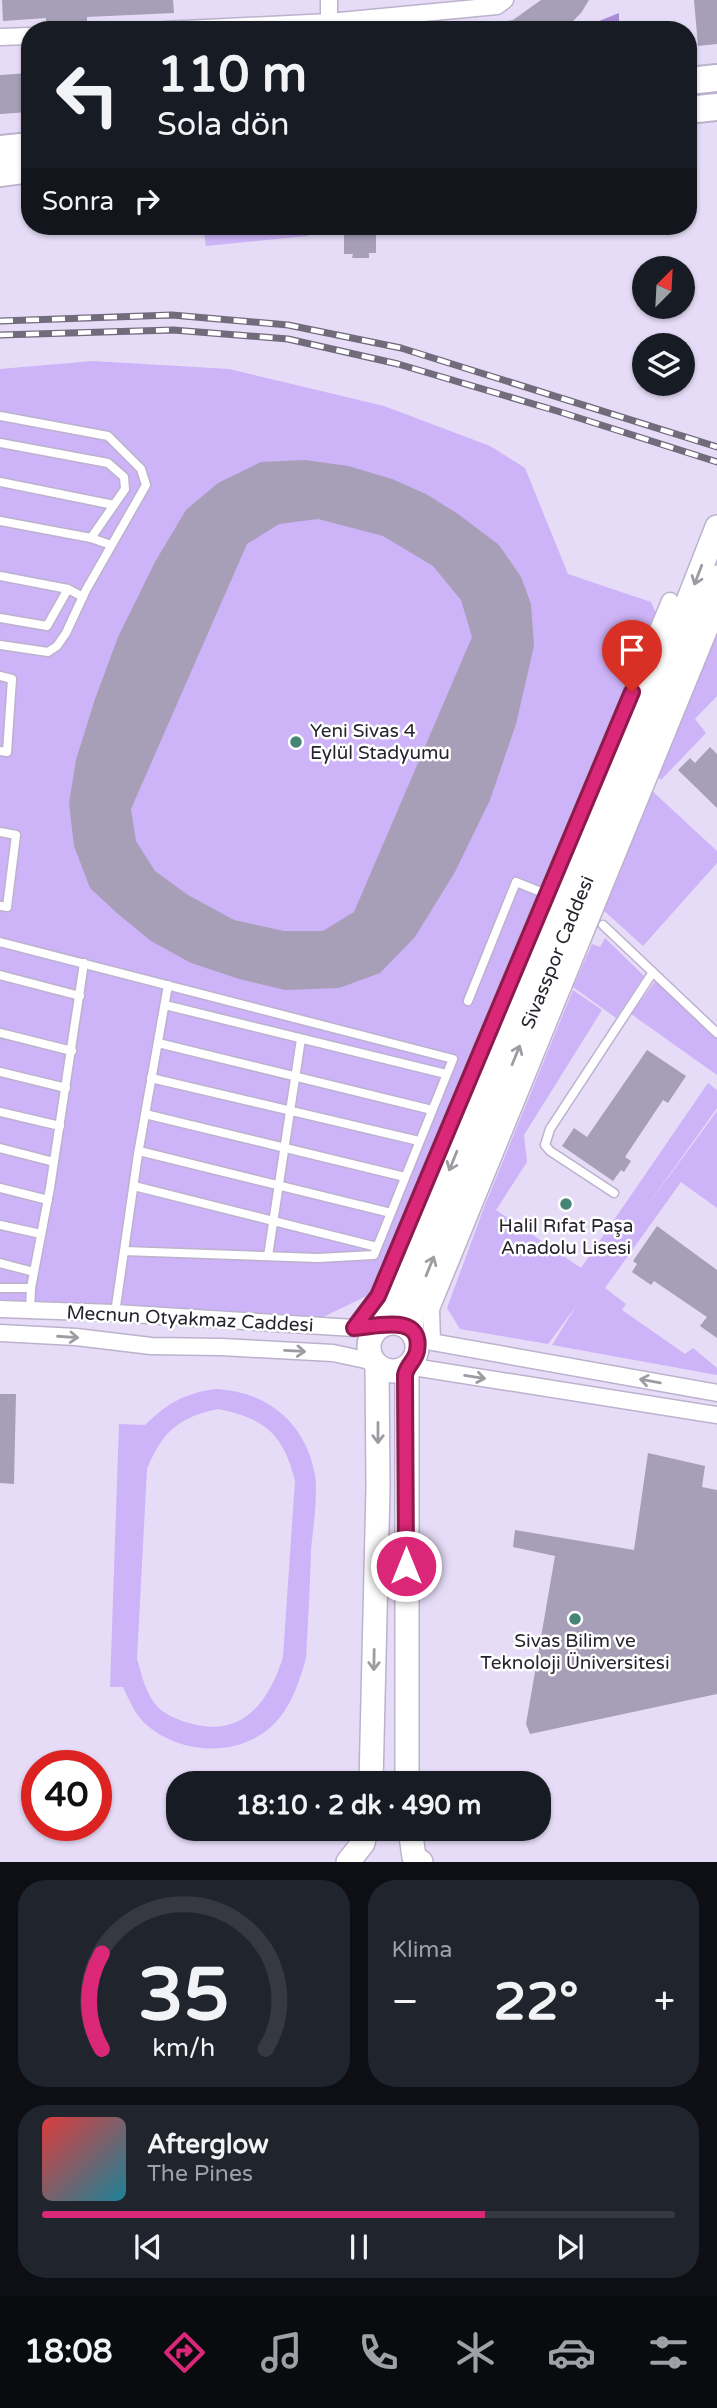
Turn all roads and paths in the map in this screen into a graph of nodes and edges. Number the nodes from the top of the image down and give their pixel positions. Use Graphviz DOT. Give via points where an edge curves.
graph roads {
  1 [pos="329,0"];
  2 [pos="505,0"];
  3 [pos="329,21"];
  4 [pos="371,21"];
  5 [pos="21,36"];
  6 [pos="0,37"];
  7 [pos="717,78"];
  8 [pos="697,80"];
  9 [pos="717,107"];
  10 [pos="697,109"];
  11 [pos="21,147"];
  12 [pos="0,149"];
  13 [pos="21,170"];
  14 [pos="0,173"];
  15 [pos="0,416"];
  16 [pos="0,443"];
  17 [pos="0,482"];
  18 [pos="114,505"];
  19 [pos="0,521"];
  20 [pos="717,527"];
  21 [pos="91,538"];
  22 [pos="111,545"];
  23 [pos="0,576"];
  24 [pos="717,577"];
  25 [pos="68,589"];
  26 [pos="83,597"];
  27 [pos="670,601"];
  28 [pos="717,611"];
  29 [pos="0,618"];
  30 [pos="687,627"];
  31 [pos="0,645"];
  32 [pos="0,676"];
  33 [pos="0,751"];
  34 [pos="0,832"];
  35 [pos="546,894"];
  36 [pos="0,905"];
  37 [pos="603,925"];
  38 [pos="0,942"];
  39 [pos="84,963"];
  40 [pos="653,972"];
  41 [pos="0,975"];
  42 [pos="168,985"];
  43 [pos="80,996"];
  44 [pos="468,1001"];
  45 [pos="165,1005"];
  46 [pos="0,1033"];
  47 [pos="717,1033"];
  48 [pos="301,1039"];
  49 [pos="158,1043"];
  50 [pos="72,1051"];
  51 [pos="0,1072"];
  52 [pos="446,1074"];
  53 [pos="295,1075"];
  54 [pos="151,1078"];
  55 [pos="66,1088"];
  56 [pos="432,1110"];
  57 [pos="0,1111"];
  58 [pos="289,1111"];
  59 [pos="145,1114"];
  60 [pos="60,1126"];
  61 [pos="419,1141"];
  62 [pos="0,1148"];
  63 [pos="283,1148"];
  64 [pos="139,1151"];
  65 [pos="54,1162"];
  66 [pos="405,1177"];
  67 [pos="278,1185"];
  68 [pos="134,1186"];
  69 [pos="0,1188"];
  70 [pos="614,1193"];
  71 [pos="48,1200"];
  72 [pos="391,1213"];
  73 [pos="272,1220"];
  74 [pos="0,1225"];
  75 [pos="41,1234"];
  76 [pos="377,1247"];
  77 [pos="124,1251"];
  78 [pos="268,1256"];
  79 [pos="0,1263"];
  80 [pos="34,1272"];
  81 [pos="0,1288"];
  82 [pos="31,1288"];
  83 [pos="0,1310"];
  84 [pos="30,1310"];
  85 [pos="116,1313"];
  86 [pos="380,1326"];
  87 [pos="354,1328"];
  88 [pos="0,1333"];
  89 [pos="419,1335"];
  90 [pos="376,1363"];
  91 [pos="407,1366"];
  92 [pos="717,1392"];
  93 [pos="717,1415"];
  94 [pos="371,1771"];
  95 [pos="407,1771"];
  96 [pos="363,1841"];
  97 [pos="412,1841"];
  98 [pos="348,1862"];
  99 [pos="421,1862"];
  1 -- 3 [label="street"];
  2 -- 4 [label="street" via="497,6"];
  5 -- 6 [label="street"];
  7 -- 8 [label="main road"];
  9 -- 10 [label="main road"];
  11 -- 12 [label="main road"];
  13 -- 14 [label="main road"];
  15 -- 22 [label="lane" via="108,436 141,469 146,485"];
  16 -- 18 [label="lane" via="108,463 124,477 125,489"];
  17 -- 18 [label="lane"];
  18 -- 21 [label="lane"];
  19 -- 21 [label="lane"];
  20 -- 30 [label="street, Sivasspor Caddesi, one-way"];
  21 -- 22 [label="lane"];
  22 -- 26 [label="lane"];
  23 -- 25 [label="lane"];
  24 -- 30 [label="street, Sivasspor Caddesi"];
  25 -- 26 [label="lane"];
  25 -- 29 [label="lane" via="47,626"];
  26 -- 31 [label="lane" via="66,633 48,652"];
  27 -- 35 [label="street"];
  28 -- 89 [label="street"];
  30 -- 86 [label="street, Sivasspor Caddesi, one-way" via="564,889 399,1291"];
  89 -- 30 [label="street, Sivasspor Caddesi, one-way" via="413,1310"];
  32 -- 33 [label="lane" via="12,678 7,752"];
  34 -- 36 [label="lane" via="16,835 8,907"];
  35 -- 44 [label="lane" via="516,882"];
  35 -- 87 [label="street" via="378,1296"];
  37 -- 40 [label="lane"];
  38 -- 39 [label="lane"];
  39 -- 42 [label="lane"];
  39 -- 43 [label="lane"];
  40 -- 47 [label="lane"];
  40 -- 70 [label="lane" via="550,1129 545,1144"];
  41 -- 43 [label="lane"];
  42 -- 45 [label="lane"];
  42 -- 52 [label="lane" via="453,1059"];
  43 -- 50 [label="lane"];
  45 -- 48 [label="lane"];
  45 -- 49 [label="lane"];
  46 -- 50 [label="lane"];
  48 -- 52 [label="lane"];
  48 -- 53 [label="lane"];
  49 -- 53 [label="lane"];
  49 -- 54 [label="lane"];
  50 -- 55 [label="lane"];
  51 -- 55 [label="lane"];
  52 -- 56 [label="lane"];
  53 -- 56 [label="lane"];
  53 -- 58 [label="lane"];
  54 -- 58 [label="lane"];
  54 -- 59 [label="lane"];
  55 -- 60 [label="lane"];
  56 -- 61 [label="lane"];
  57 -- 60 [label="lane"];
  58 -- 61 [label="lane"];
  58 -- 63 [label="lane"];
  59 -- 63 [label="lane"];
  59 -- 64 [label="lane"];
  60 -- 65 [label="lane"];
  61 -- 66 [label="lane"];
  62 -- 65 [label="lane"];
  63 -- 66 [label="lane"];
  63 -- 67 [label="lane"];
  64 -- 67 [label="lane"];
  64 -- 68 [label="lane"];
  65 -- 71 [label="lane"];
  66 -- 72 [label="lane"];
  67 -- 72 [label="lane"];
  67 -- 73 [label="lane"];
  68 -- 73 [label="lane"];
  68 -- 77 [label="lane"];
  69 -- 71 [label="lane"];
  71 -- 75 [label="lane"];
  72 -- 76 [label="lane"];
  73 -- 76 [label="lane"];
  73 -- 78 [label="lane"];
  74 -- 75 [label="lane"];
  75 -- 80 [label="lane"];
  76 -- 78 [label="lane" via="374,1255"];
  77 -- 78 [label="lane"];
  77 -- 85 [label="lane"];
  79 -- 80 [label="lane"];
  80 -- 82 [label="lane"];
  81 -- 82 [label="lane"];
  82 -- 84 [label="lane"];
  83 -- 84 [label="street, Mecnun Otyakmaz Caddesi"];
  84 -- 85 [label="street, Mecnun Otyakmaz Caddesi"];
  85 -- 87 [label="street, Mecnun Otyakmaz Caddesi"];
  86 -- 87 [label="street, Mecnun Otyakmaz Caddesi"];
  86 -- 89 [label="street" via="402,1324"];
  86 -- 90 [label="street" via="372,1335 369,1350"];
  88 -- 90 [label="street, Mecnun Otyakmaz Caddesi, one-way" via="151,1346 333,1353"];
  89 -- 91 [label="street" via="416,1353"];
  92 -- 89 [label="street, one-way"];
  90 -- 91 [label="street" via="392,1371"];
  90 -- 94 [label="street, one-way"];
  91 -- 93 [label="street, one-way"];
  91 -- 95 [label="street"];
  96 -- 98 [label="street"];
  97 -- 99 [label="street" via="414,1857"];
}
